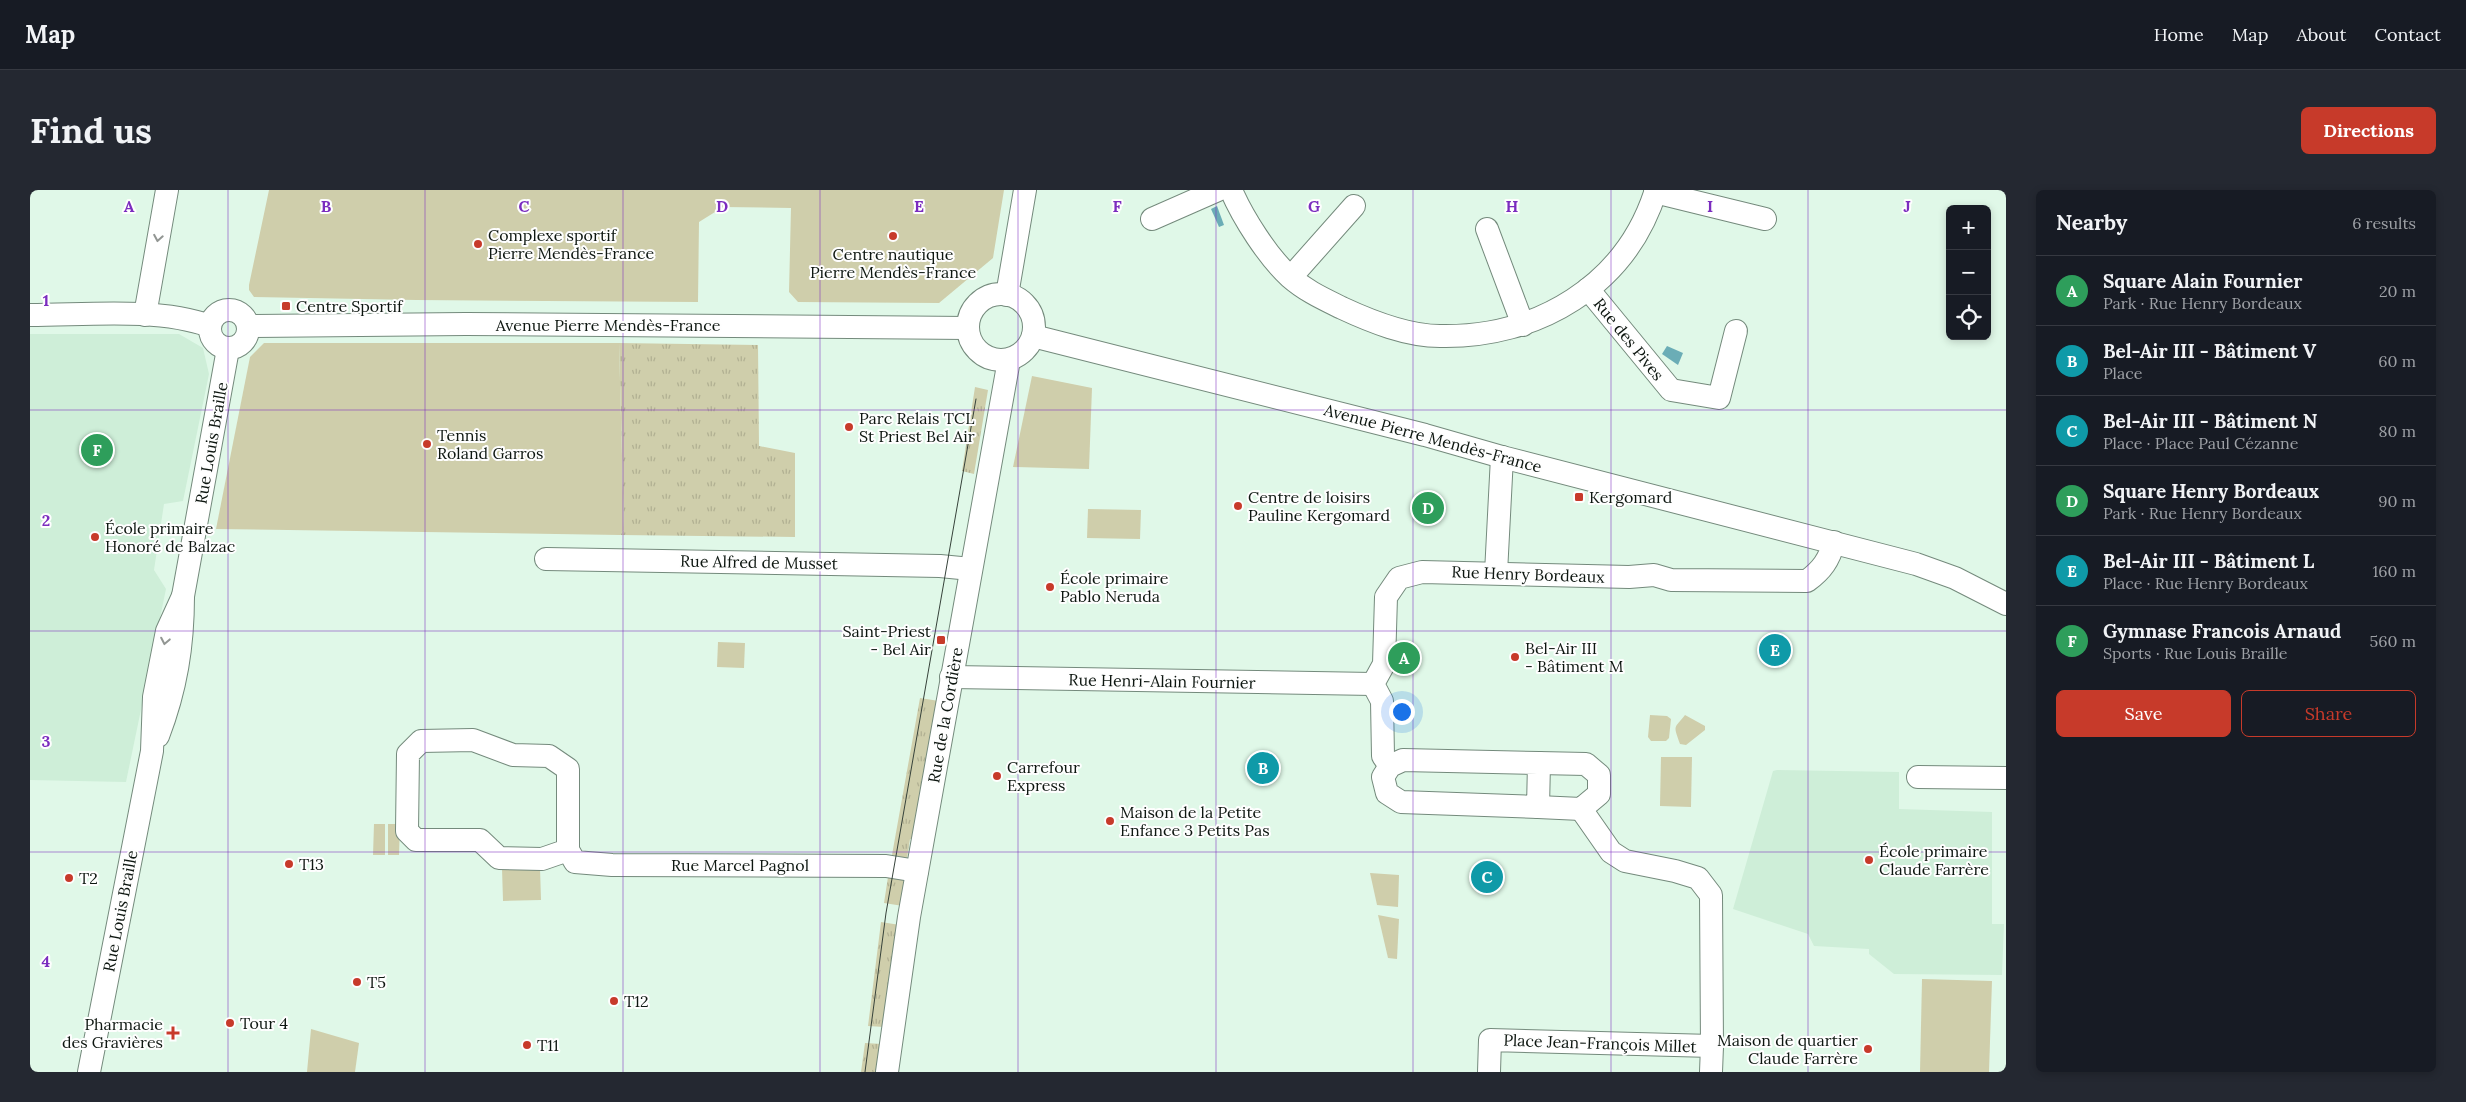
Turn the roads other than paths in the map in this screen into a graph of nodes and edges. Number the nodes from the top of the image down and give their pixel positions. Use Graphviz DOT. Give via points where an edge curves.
graph roads {
  1 [pos="167,190"];
  2 [pos="1025,190"];
  3 [pos="1218,190"];
  4 [pos="1231,190"];
  5 [pos="1655,191"];
  6 [pos="1354,206"];
  7 [pos="1765,218"];
  8 [pos="1152,219"];
  9 [pos="1487,229"];
  10 [pos="1290,278"];
  11 [pos="1588,289"];
  12 [pos="1007,295"];
  13 [pos="30,315"];
  14 [pos="145,315"];
  15 [pos="1523,325"];
  16 [pos="210,326"];
  17 [pos="249,326"];
  18 [pos="968,328"];
  19 [pos="1736,331"];
  20 [pos="1033,336"];
  21 [pos="228,349"];
  22 [pos="1008,360"];
  23 [pos="1502,457"];
  24 [pos="1834,542"];
  25 [pos="546,559"];
  26 [pos="971,569"];
  27 [pos="1496,573"];
  28 [pos="2006,604"];
  29 [pos="951,677"];
  30 [pos="1373,684"];
  31 [pos="1540,763"];
  32 [pos="1390,766"];
  33 [pos="1918,777"];
  34 [pos="2006,778"];
  35 [pos="1538,807"];
  36 [pos="1581,808"];
  37 [pos="568,850"];
  38 [pos="917,871"];
  39 [pos="1712,1046"];
  40 [pos="88,1072"];
  41 [pos="887,1072"];
  42 [pos="1489,1072"];
  43 [pos="1711,1072"];
  1 -- 14 [label="street, one-way"];
  2 -- 12 [label="street"];
  3 -- 8 [label="street"];
  4 -- 10 [label="street, Rue des Pives" via="1255,233"];
  5 -- 7 [label="street, Rue des Pives"];
  5 -- 11 [label="street, Rue des Pives" via="1647,213 1626,248 1606,274"];
  6 -- 10 [label="street"];
  9 -- 15 [label="street"];
  10 -- 15 [label="street, Rue des Pives" via="1353,313 1401,330 1439,336 1482,334"];
  11 -- 15 [label="street, Rue des Pives" via="1564,306"];
  11 -- 19 [label="street, Rue des Pives" via="1671,390 1719,398"];
  12 -- 18 [label="street" via="993,295 976,305 970,314"];
  12 -- 20 [label="street" via="1023,302 1032,317"];
  13 -- 14 [label="street"];
  14 -- 16 [label="street"];
  16 -- 17 [label="street" via="222,311 232,310 240,313"];
  16 -- 21 [label="street" via="211,337"];
  17 -- 18 [label="street, Avenue Pierre Mendès-France" via="466,324"];
  17 -- 21 [label="street" via="247,338 239,346"];
  18 -- 22 [label="street" via="975,348 988,358"];
  20 -- 22 [label="street" via="1022,353"];
  20 -- 23 [label="street, Avenue Pierre Mendès-France"];
  21 -- 40 [label="street, Rue Louis Braille" via="183,596 167,631 154,697 152,751"];
  22 -- 26 [label="street, Rue de la Cordière"];
  23 -- 24 [label="street, Avenue Pierre Mendès-France"];
  23 -- 27 [label="street"];
  24 -- 27 [label="street, Rue Henry Bordeaux" via="1829,560 1819,573 1806,581"];
  24 -- 28 [label="street, Avenue Pierre Mendès-France" via="1955,578"];
  25 -- 26 [label="street, Rue Alfred de Musset"];
  26 -- 29 [label="street, Rue de la Cordière"];
  27 -- 30 [label="street, Rue Henry Bordeaux" via="1422,572 1399,578 1386,597 1384,664"];
  29 -- 30 [label="street, Rue Henri-Alain Fournier"];
  29 -- 38 [label="street, Rue de la Cordière"];
  30 -- 32 [label="street" via="1382,701 1383,756"];
  31 -- 32 [label="street" via="1402,760"];
  31 -- 35 [label="street"];
  31 -- 36 [label="street" via="1586,764 1599,775 1599,794"];
  32 -- 35 [label="street" via="1384,777 1387,793 1400,802"];
  33 -- 34 [label="street"];
  35 -- 36 [label="street"];
  36 -- 39 [label="street, Place Jean-François Millet" via="1611,852 1618,857 1698,878 1712,895"];
  37 -- 37 [label="street" via="568,769 549,756 513,756 473,740 421,741 408,754 407,831 416,840 480,840 499,858 542,859"];
  37 -- 38 [label="street, Rue Marcel Pagnol" via="575,862 589,864 886,866"];
  38 -- 41 [label="street, Rue de la Cordière"];
  39 -- 42 [label="street, Place Jean-François Millet" via="1490,1040"];
  39 -- 43 [label="street, Place Jean-François Millet"];
}
